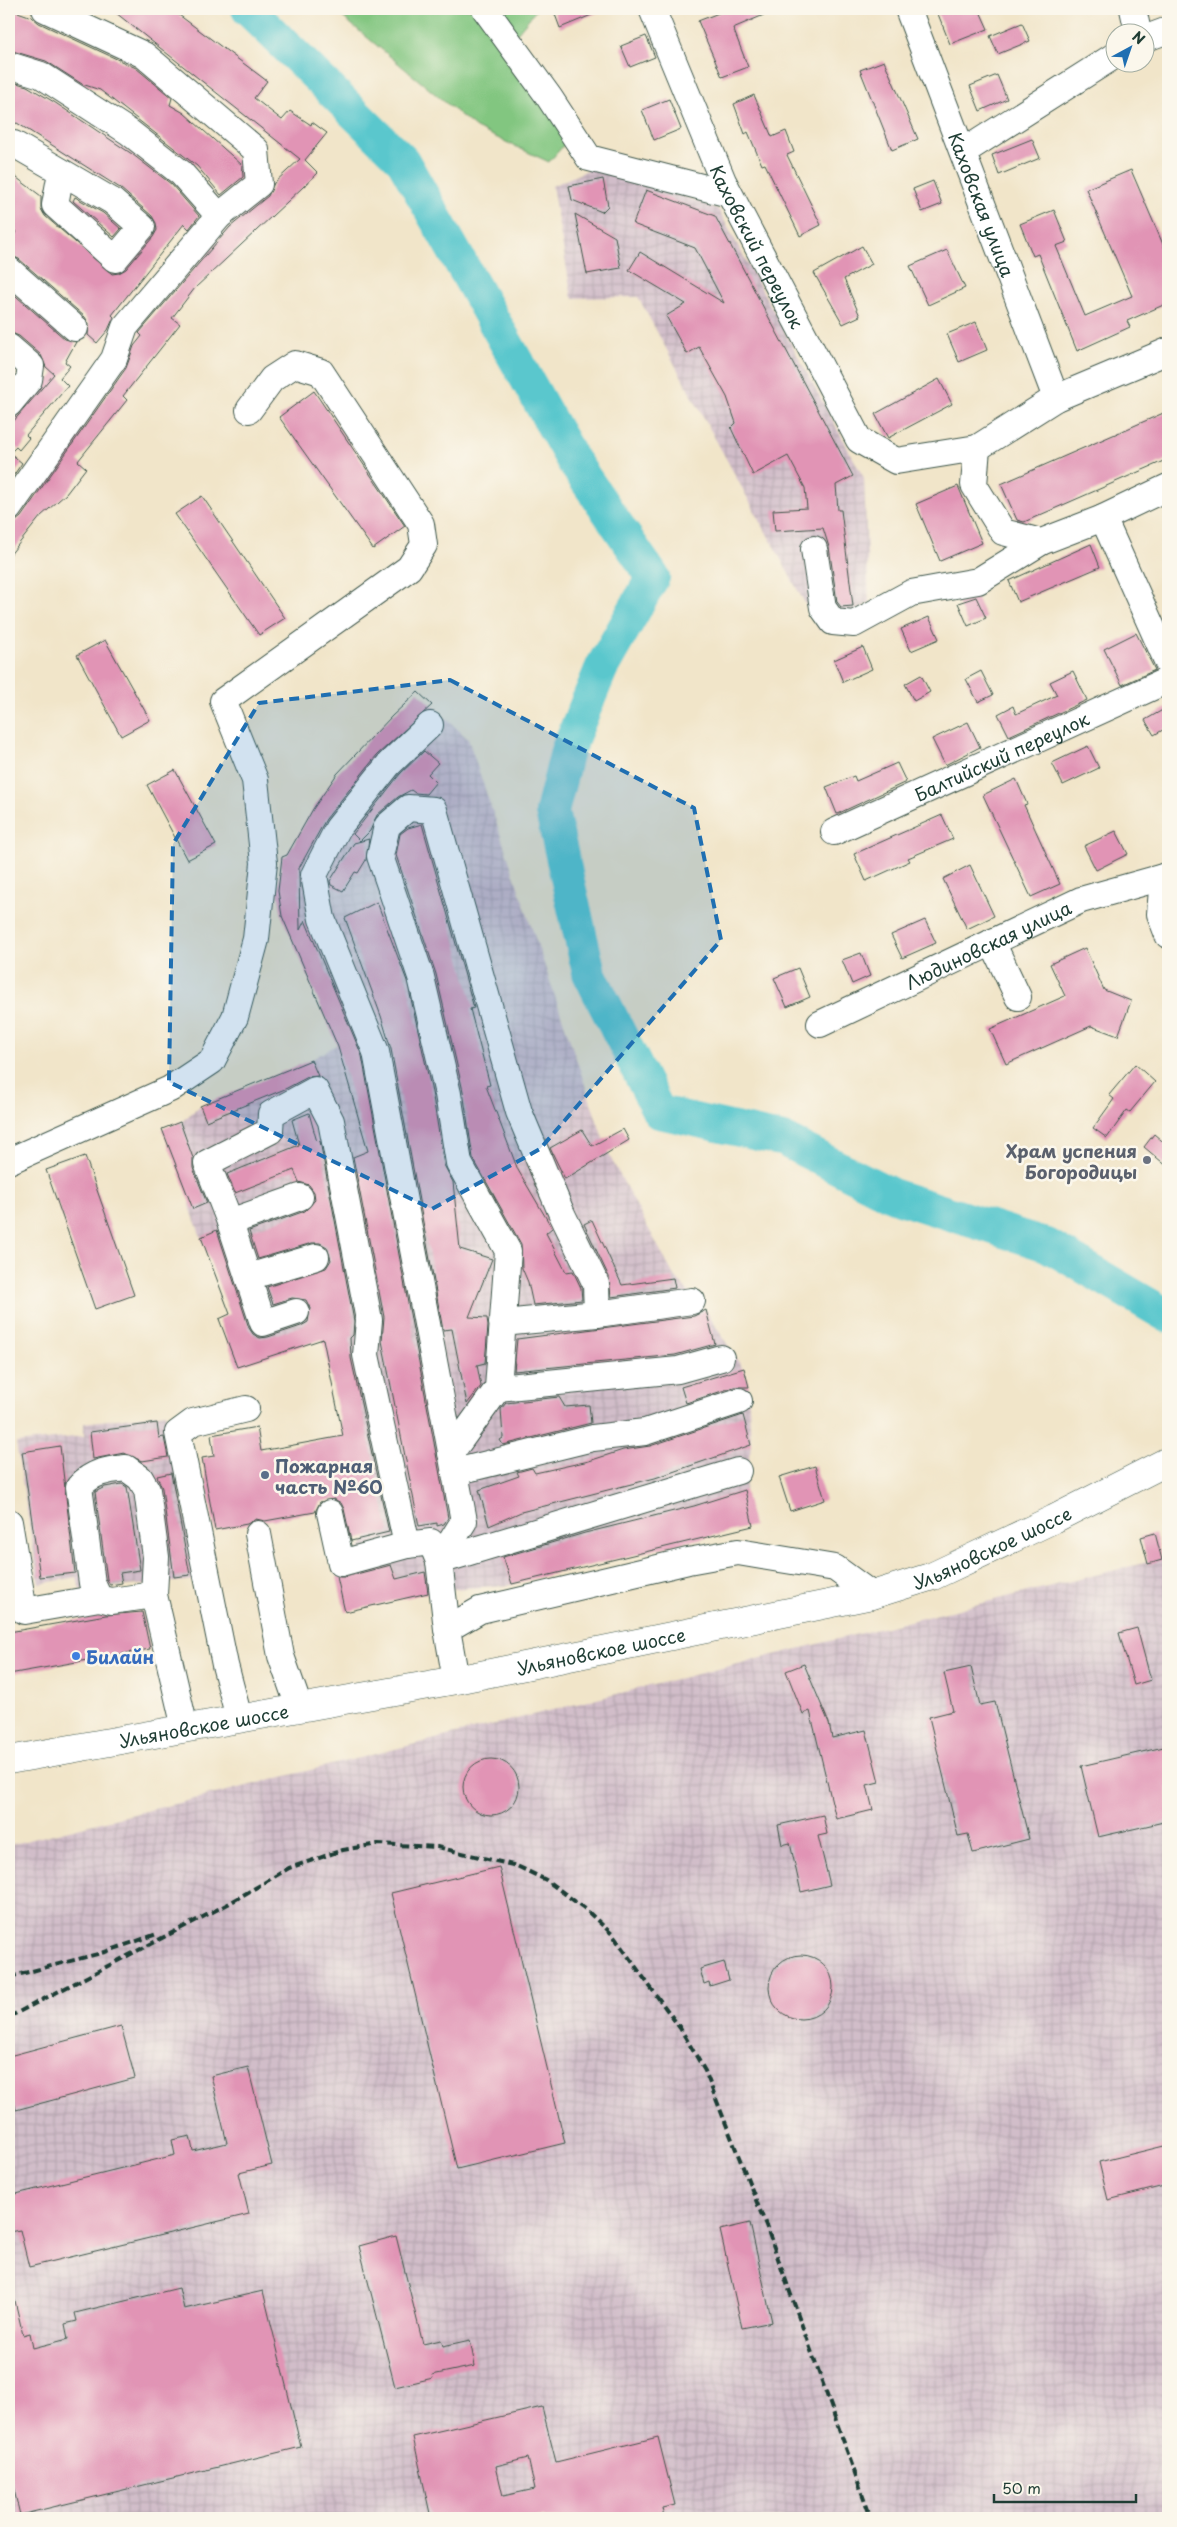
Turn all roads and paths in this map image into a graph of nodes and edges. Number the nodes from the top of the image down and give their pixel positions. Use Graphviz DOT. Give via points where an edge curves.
graph roads {
  1 [pos="45,9"];
  2 [pos="485,9"];
  3 [pos="652,9"];
  4 [pos="908,9"];
  5 [pos="1133,9"];
  6 [pos="1136,22"];
  7 [pos="1168,30"];
  8 [pos="1154,35"];
  9 [pos="1104,62"];
  10 [pos="9,65"];
  11 [pos="9,145"];
  12 [pos="963,152"];
  13 [pos="61,172"];
  14 [pos="729,194"];
  15 [pos="219,216"];
  16 [pos="9,270"];
  17 [pos="75,328"];
  18 [pos="9,347"];
  19 [pos="1168,350"];
  20 [pos="1056,398"];
  21 [pos="9,404"];
  22 [pos="249,410"];
  23 [pos="977,448"];
  24 [pos="1168,487"];
  25 [pos="9,508"];
  26 [pos="1103,518"];
  27 [pos="1041,542"];
  28 [pos="814,549"];
  29 [pos="1168,663"];
  30 [pos="1168,680"];
  31 [pos="430,725"];
  32 [pos="834,832"];
  33 [pos="1166,876"];
  34 [pos="1168,935"];
  35 [pos="992,942"];
  36 [pos="1018,997"];
  37 [pos="820,1024"];
  38 [pos="9,1161"];
  39 [pos="300,1197"];
  40 [pos="230,1222"];
  41 [pos="316,1257"];
  42 [pos="248,1277"];
  43 [pos="692,1301"];
  44 [pos="296,1312"];
  45 [pos="597,1314"];
  46 [pos="502,1322"];
  47 [pos="721,1358"];
  48 [pos="498,1388"];
  49 [pos="739,1401"];
  50 [pos="246,1409"];
  51 [pos="1168,1461"];
  52 [pos="453,1463"];
  53 [pos="738,1471"];
  54 [pos="330,1513"];
  55 [pos="9,1522"];
  56 [pos="258,1534"];
  57 [pos="407,1545"];
  58 [pos="439,1560"];
  59 [pos="154,1595"];
  60 [pos="872,1595"];
  61 [pos="99,1598"];
  62 [pos="16,1612"];
  63 [pos="447,1628"];
  64 [pos="456,1680"];
  65 [pos="299,1707"];
  66 [pos="239,1718"];
  67 [pos="185,1728"];
  68 [pos="9,1760"];
  1 -- 15 [label="street" via="144,55 256,150 259,184"];
  2 -- 14 [label="street" via="589,158"];
  3 -- 14 [label="street, Каховский переулок"];
  4 -- 12 [label="street, Каховская улица"];
  5 -- 6 [label="street"];
  7 -- 8 [label="street"];
  9 -- 12 [label="street"];
  10 -- 15 [label="street" via="41,75 129,132 181,173"];
  11 -- 13 [label="street" via="14,144"];
  12 -- 20 [label="street, Каховская улица"];
  14 -- 23 [label="street, Каховский переулок" via="859,440 896,461"];
  15 -- 25 [label="street" via="125,327 114,360"];
  16 -- 17 [label="street"];
  18 -- 21 [label="street" via="31,366 29,380"];
  19 -- 20 [label="street"];
  20 -- 23 [label="street"];
  22 -- 38 [label="street" via="272,379 295,364 321,372 421,524 424,545 409,568 222,702 254,780 264,863 256,939 235,1017 212,1061 170,1089"];
  23 -- 27 [label="street" via="974,485 1003,532"];
  24 -- 26 [label="street"];
  26 -- 27 [label="street"];
  26 -- 29 [label="street"];
  27 -- 28 [label="street" via="978,581 911,592 854,624 833,622 823,608"];
  30 -- 32 [label="street, Балтийский переулок"];
  31 -- 52 [label="street" via="389,764 338,828 314,875 322,919 376,1052"];
  33 -- 34 [label="street" via="1160,914"];
  33 -- 35 [label="street, Людиновская улица" via="1080,900"];
  35 -- 36 [label="street"];
  35 -- 37 [label="street, Людиновская улица"];
  39 -- 40 [label="street"];
  40 -- 42 [label="street"];
  40 -- 57 [label="street" via="207,1164 270,1132 271,1114 315,1090 331,1121 368,1320 366,1355"];
  41 -- 42 [label="street"];
  42 -- 44 [label="street" via="263,1323"];
  43 -- 45 [label="street"];
  45 -- 46 [label="street"];
  45 -- 46 [label="street" via="596,1284 561,1212 519,1112 434,810 408,808 387,826 380,856 421,978 448,1094 459,1163 508,1251"];
  46 -- 48 [label="street"];
  47 -- 48 [label="street" via="678,1370"];
  48 -- 52 [label="street"];
  49 -- 52 [label="street" via="645,1432"];
  50 -- 66 [label="street" via="193,1422 178,1433 225,1666"];
  51 -- 60 [label="main road, Ульяновское шоссе" via="933,1576"];
  52 -- 58 [label="street" via="464,1521"];
  53 -- 58 [label="street"];
  54 -- 57 [label="street" via="341,1563"];
  55 -- 62 [label="street"];
  56 -- 65 [label="street" via="281,1656"];
  57 -- 58 [label="street" via="431,1542"];
  58 -- 63 [label="street"];
  59 -- 61 [label="street" via="111,1601"];
  59 -- 61 [label="street" via="156,1557 147,1490 140,1478 126,1468 88,1476 79,1487 92,1583"];
  59 -- 67 [label="street"];
  60 -- 63 [label="street" via="836,1568 738,1552 480,1610"];
  60 -- 64 [label="main road, Ульяновское шоссе"];
  61 -- 62 [label="street"];
  63 -- 64 [label="street"];
  64 -- 65 [label="main road, Ульяновское шоссе"];
  65 -- 66 [label="main road, Ульяновское шоссе"];
  66 -- 67 [label="main road, Ульяновское шоссе"];
  67 -- 68 [label="main road, Ульяновское шоссе"];
}
